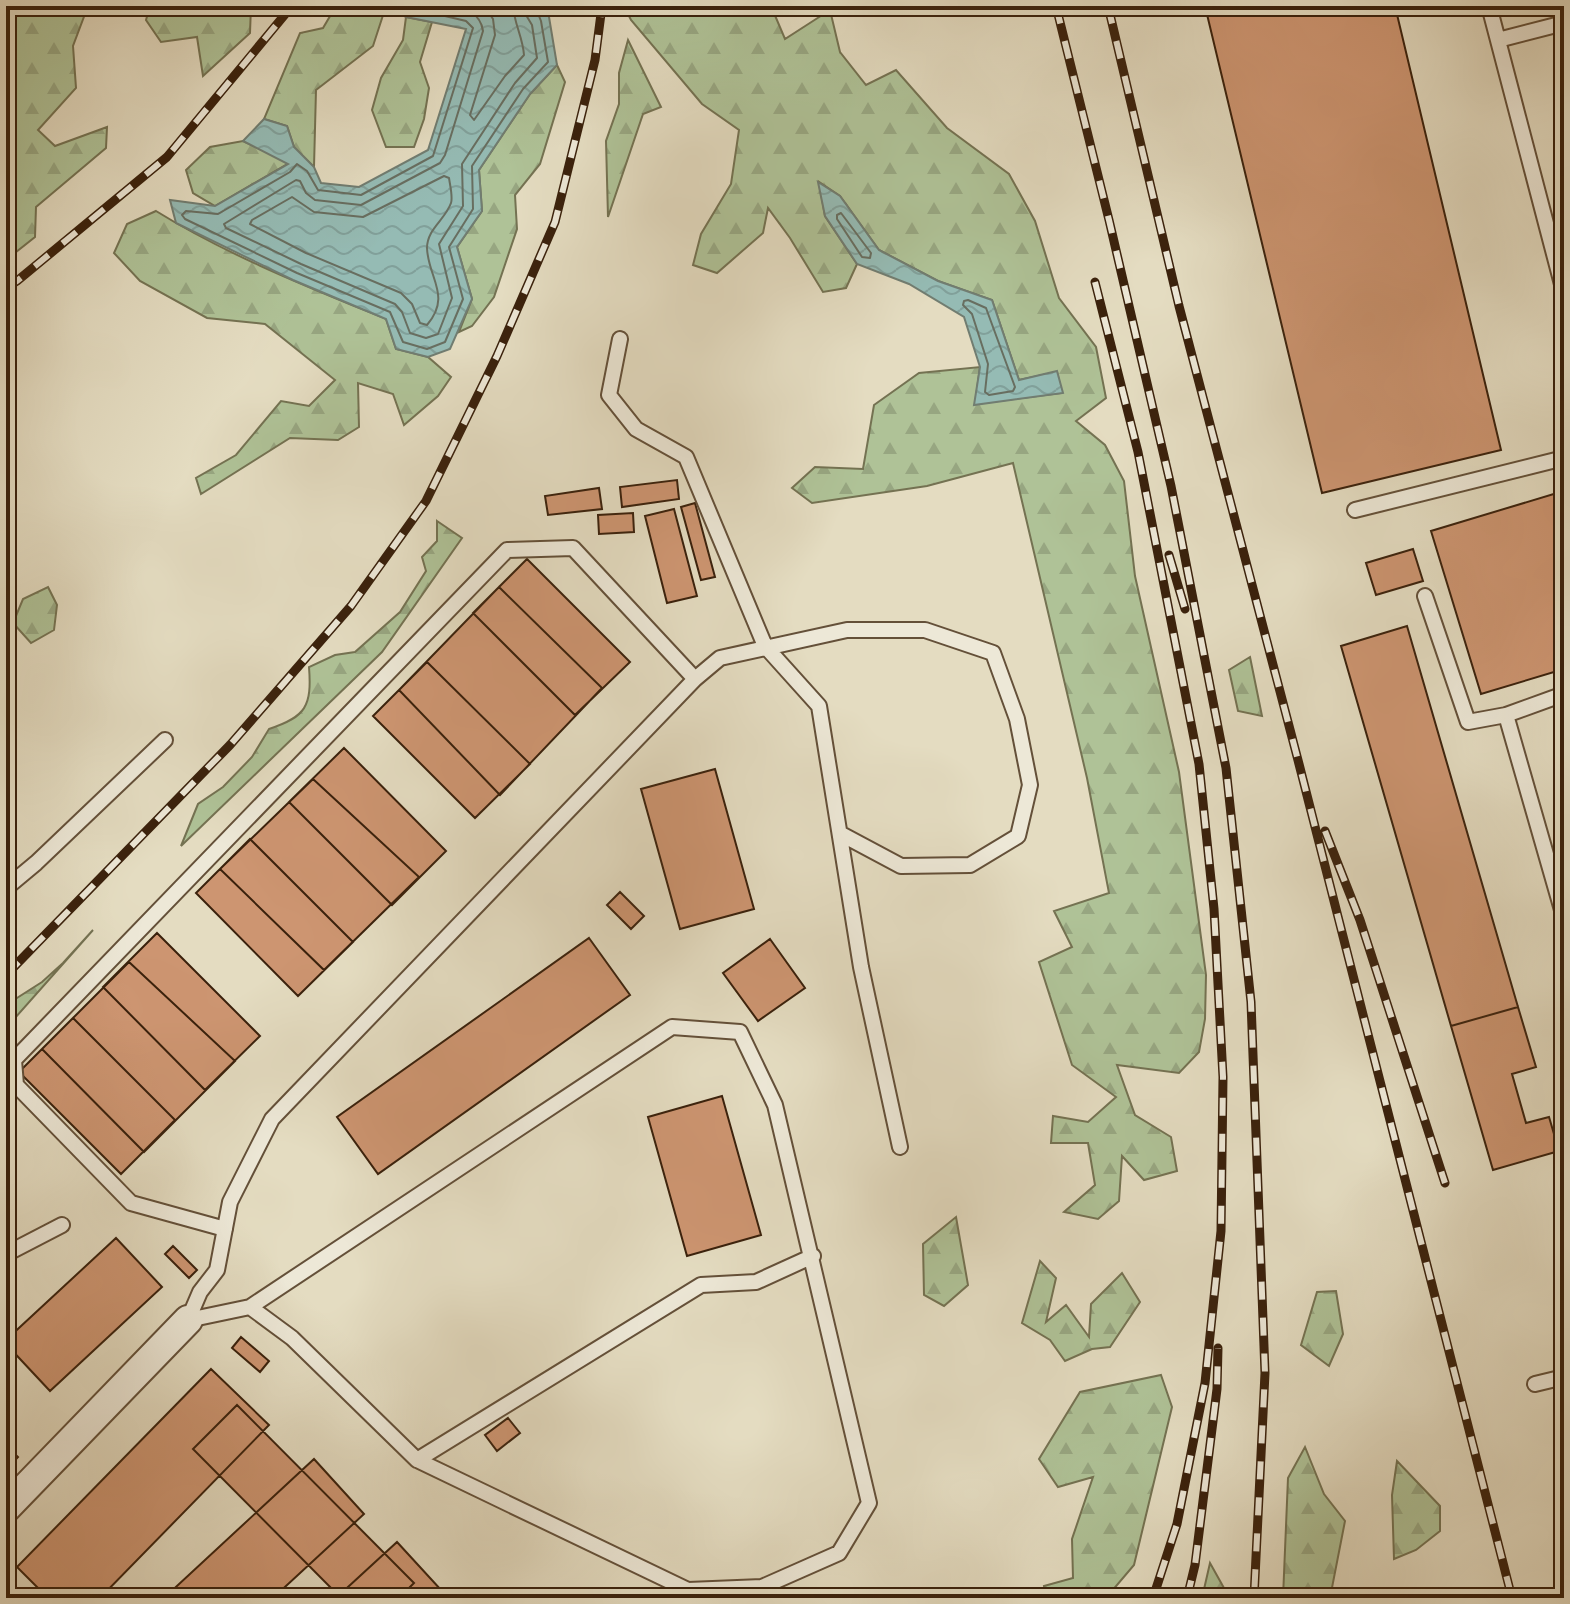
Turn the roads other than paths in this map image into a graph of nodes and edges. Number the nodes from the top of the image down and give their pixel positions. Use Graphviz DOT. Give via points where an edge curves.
graph roads {
  1 [pos="1489,6"];
  2 [pos="1564,23"];
  3 [pos="1498,40"];
  4 [pos="1564,292"];
  5 [pos="620,339"];
  6 [pos="1564,458"];
  7 [pos="1355,510"];
  8 [pos="1425,596"];
  9 [pos="765,646"];
  10 [pos="695,679"];
  11 [pos="1564,694"];
  12 [pos="1506,715"];
  13 [pos="165,740"];
  14 [pos="841,834"];
  15 [pos="6,888"];
  16 [pos="1564,917"];
  17 [pos="900,1147"];
  18 [pos="62,1225"];
  19 [pos="225,1229"];
  20 [pos="6,1254"];
  21 [pos="813,1256"];
  22 [pos="250,1307"];
  23 [pos="188,1320"];
  24 [pos="1564,1377"];
  25 [pos="1535,1384"];
  26 [pos="417,1460"];
  27 [pos="6,1508"];
  1 -- 3 [label="lane"];
  2 -- 3 [label="lane"];
  3 -- 4 [label="lane"];
  5 -- 9 [label="lane" via="609,395 636,429 686,457"];
  6 -- 7 [label="lane"];
  8 -- 12 [label="lane" via="1468,722"];
  9 -- 10 [label="lane" via="720,658"];
  9 -- 14 [label="lane" via="819,706"];
  9 -- 14 [label="lane" via="847,630 925,630 993,653 1017,719 1030,785 1018,836 970,865 901,866"];
  10 -- 19 [label="lane" via="272,1119 230,1202"];
  10 -- 19 [label="lane" via="573,548 507,550 14,1060 16,1085 131,1203"];
  11 -- 12 [label="lane"];
  12 -- 16 [label="lane"];
  13 -- 15 [label="lane"];
  14 -- 17 [label="lane" via="861,967"];
  18 -- 20 [label="lane"];
  19 -- 23 [label="lane" via="217,1270"];
  21 -- 22 [label="lane" via="775,1105 740,1032 672,1027"];
  21 -- 26 [label="lane" via="756,1282 701,1285"];
  21 -- 26 [label="lane" via="869,1503 839,1553 762,1587 688,1590"];
  22 -- 23 [label="lane"];
  22 -- 26 [label="lane" via="292,1338"];
  23 -- 27 [label="street"];
  24 -- 25 [label="lane"];
}
